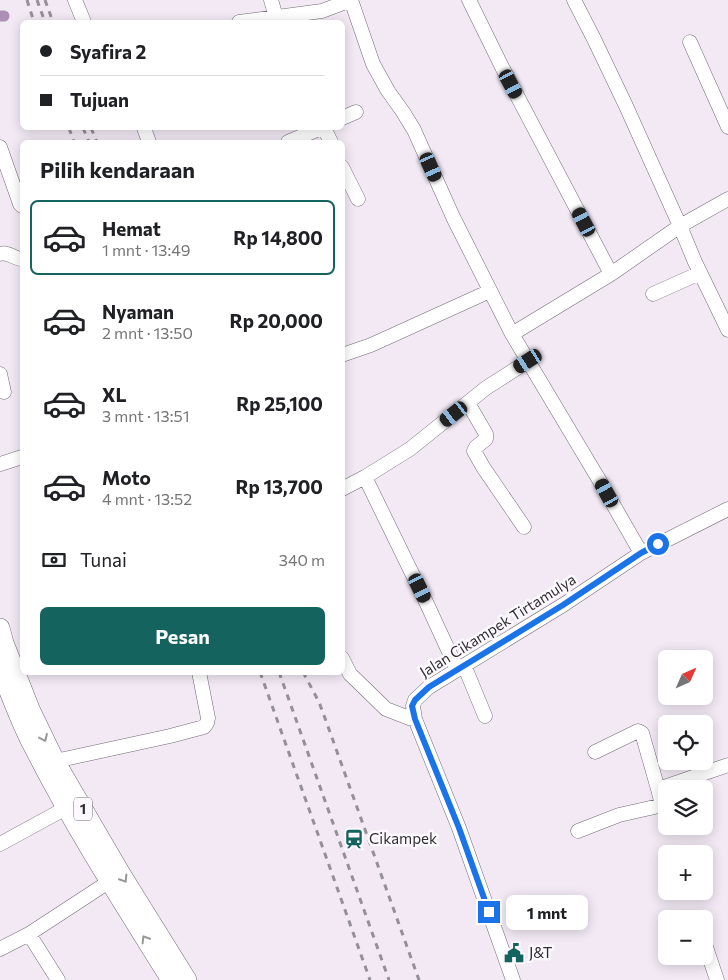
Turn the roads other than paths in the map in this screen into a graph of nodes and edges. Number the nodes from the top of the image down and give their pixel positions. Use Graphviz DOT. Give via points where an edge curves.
graph roads {
  1 [pos="75,0"];
  2 [pos="271,0"];
  3 [pos="351,0"];
  4 [pos="469,0"];
  5 [pos="574,0"];
  6 [pos="282,19"];
  7 [pos="83,20"];
  8 [pos="268,20"];
  9 [pos="690,42"];
  10 [pos="356,112"];
  11 [pos="345,117"];
  12 [pos="728,127"];
  13 [pos="317,130"];
  14 [pos="293,140"];
  15 [pos="0,147"];
  16 [pos="345,173"];
  17 [pos="358,199"];
  18 [pos="728,199"];
  19 [pos="20,204"];
  20 [pos="680,226"];
  21 [pos="0,254"];
  22 [pos="20,259"];
  23 [pos="700,273"];
  24 [pos="611,274"];
  25 [pos="490,290"];
  26 [pos="653,294"];
  27 [pos="728,330"];
  28 [pos="512,334"];
  29 [pos="345,354"];
  30 [pos="528,361"];
  31 [pos="0,374"];
  32 [pos="4,392"];
  33 [pos="468,403"];
  34 [pos="20,458"];
  35 [pos="0,464"];
  36 [pos="365,477"];
  37 [pos="345,487"];
  38 [pos="728,509"];
  39 [pos="524,527"];
  40 [pos="641,553"];
  41 [pos="2,638"];
  42 [pos="345,664"];
  43 [pos="461,667"];
  44 [pos="0,669"];
  45 [pos="200,675"];
  46 [pos="485,716"];
  47 [pos="415,719"];
  48 [pos="595,752"];
  49 [pos="55,761"];
  50 [pos="728,765"];
  51 [pos="684,780"];
  52 [pos="658,789"];
  53 [pos="658,806"];
  54 [pos="66,808"];
  55 [pos="578,831"];
  56 [pos="0,844"];
  57 [pos="110,881"];
  58 [pos="29,934"];
  59 [pos="0,949"];
  60 [pos="712,965"];
  61 [pos="58,980"];
  62 [pos="171,980"];
  63 [pos="188,980"];
  64 [pos="513,980"];
  65 [pos="717,980"];
  1 -- 7 [label="street"];
  2 -- 6 [label="street"];
  3 -- 6 [label="street"];
  3 -- 25 [label="street" via="373,64 414,130"];
  4 -- 24 [label="street"];
  5 -- 20 [label="street"];
  6 -- 8 [label="street"];
  9 -- 12 [label="street"];
  10 -- 11 [label="street"];
  13 -- 14 [label="street"];
  15 -- 19 [label="street"];
  16 -- 17 [label="street"];
  18 -- 20 [label="street"];
  20 -- 23 [label="street"];
  20 -- 24 [label="street"];
  21 -- 22 [label="street"];
  23 -- 26 [label="street"];
  23 -- 27 [label="street"];
  24 -- 28 [label="street"];
  25 -- 28 [label="street"];
  25 -- 29 [label="street"];
  28 -- 30 [label="street"];
  30 -- 33 [label="street"];
  30 -- 40 [label="street"];
  31 -- 32 [label="street"];
  33 -- 36 [label="street" via="410,449"];
  33 -- 39 [label="street" via="486,434 486,439 474,451"];
  34 -- 35 [label="street"];
  36 -- 37 [label="street"];
  36 -- 43 [label="street"];
  38 -- 40 [label="street, Jalan Cikampek Tirtamulya"];
  40 -- 43 [label="street, Jalan Cikampek Tirtamulya"];
  41 -- 49 [label="highway, 1, one-way"];
  42 -- 47 [label="street" via="350,674 386,709"];
  43 -- 46 [label="street"];
  43 -- 47 [label="street, Jalan Cikampek Tirtamulya" via="415,700 412,706"];
  44 -- 54 [label="highway, 1" via="32,744"];
  45 -- 49 [label="street" via="208,718 204,727"];
  47 -- 64 [label="street" via="459,828"];
  48 -- 52 [label="street" via="640,731"];
  49 -- 63 [label="highway, 1, one-way"];
  50 -- 51 [label="street"];
  53 -- 55 [label="street" via="619,815"];
  54 -- 56 [label="street"];
  54 -- 57 [label="highway, 1"];
  57 -- 58 [label="street"];
  62 -- 57 [label="highway, 1, one-way"];
  58 -- 59 [label="street"];
  58 -- 61 [label="street"];
  60 -- 65 [label="street"];
}
